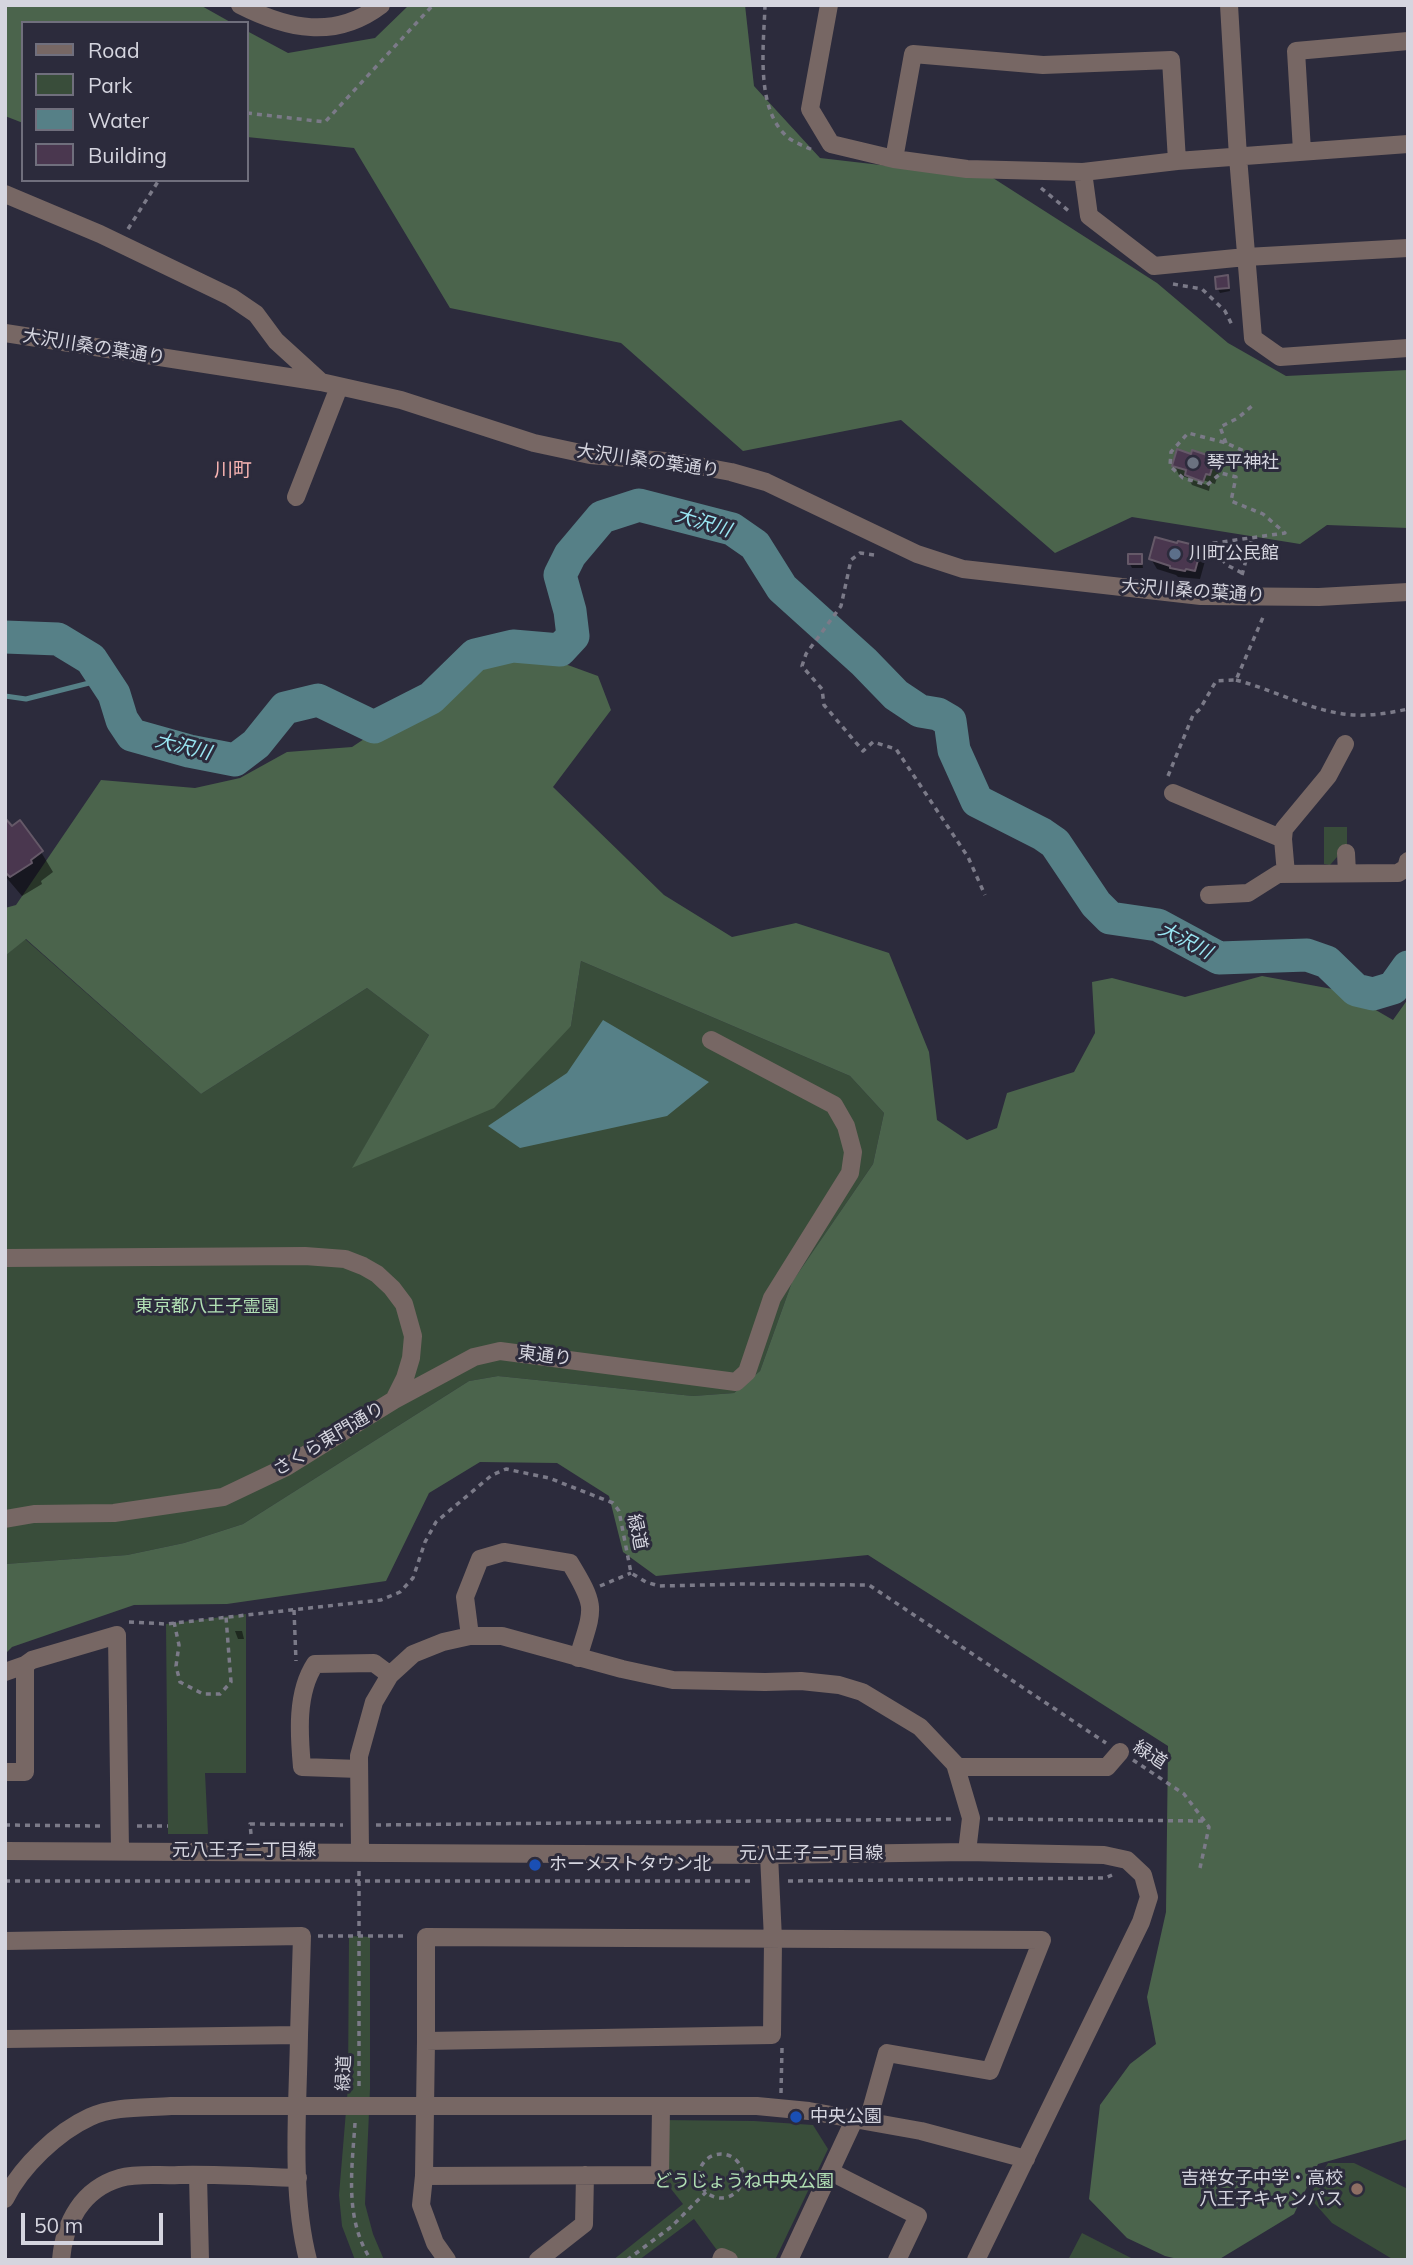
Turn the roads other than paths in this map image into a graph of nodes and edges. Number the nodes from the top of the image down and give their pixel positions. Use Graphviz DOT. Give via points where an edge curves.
graph roads {
  1 [pos="240,5"];
  2 [pos="381,5"];
  3 [pos="829,5"];
  4 [pos="1229,5"];
  5 [pos="1408,41"];
  6 [pos="1408,144"];
  7 [pos="1302,151"];
  8 [pos="1238,157"];
  9 [pos="894,159"];
  10 [pos="1178,161"];
  11 [pos="1083,172"];
  12 [pos="5,194"];
  13 [pos="1408,248"];
  14 [pos="1246,257"];
  15 [pos="5,333"];
  16 [pos="1408,348"];
  17 [pos="330,384"];
  18 [pos="296,497"];
  19 [pos="1408,593"];
  20 [pos="1345,744"];
  21 [pos="1169,789"];
  22 [pos="1283,839"];
  23 [pos="1346,853"];
  24 [pos="1408,861"];
  25 [pos="1347,873"];
  26 [pos="1286,874"];
  27 [pos="1209,895"];
  28 [pos="711,1040"];
  29 [pos="5,1258"];
  30 [pos="394,1401"];
  31 [pos="5,1519"];
  32 [pos="470,1636"];
  33 [pos="578,1658"];
  34 [pos="25,1665"];
  35 [pos="5,1672"];
  36 [pos="390,1675"];
  37 [pos="1120,1752"];
  38 [pos="956,1767"];
  39 [pos="359,1769"];
  40 [pos="5,1772"];
  41 [pos="120,1851"];
  42 [pos="5,1852"];
  43 [pos="967,1852"];
  44 [pos="769,1855"];
  45 [pos="359,1861"];
  46 [pos="773,1939"];
  47 [pos="5,1941"];
  48 [pos="299,2035"];
  49 [pos="5,2039"];
  50 [pos="426,2041"];
  51 [pos="425,2105"];
  52 [pos="298,2106"];
  53 [pos="661,2107"];
  54 [pos="862,2119"];
  55 [pos="1026,2159"];
  56 [pos="831,2172"];
  57 [pos="198,2175"];
  58 [pos="585,2175"];
  59 [pos="424,2176"];
  60 [pos="298,2178"];
  61 [pos="5,2199"];
  62 [pos="61,2260"];
  63 [pos="200,2260"];
  64 [pos="308,2260"];
  65 [pos="447,2260"];
  66 [pos="538,2260"];
  67 [pos="721,2260"];
  68 [pos="729,2260"];
  69 [pos="789,2260"];
  70 [pos="897,2260"];
  71 [pos="976,2260"];
  1 -- 2 [label="street" via="298,27 319,27 342,25"];
  3 -- 9 [label="street" via="810,109 831,144"];
  4 -- 8 [label="street"];
  5 -- 7 [label="street" via="1296,51"];
  6 -- 7 [label="street"];
  7 -- 8 [label="street"];
  8 -- 10 [label="street"];
  8 -- 14 [label="street"];
  9 -- 10 [label="street" via="913,54 1043,65 1171,60"];
  9 -- 11 [label="street" via="967,169"];
  10 -- 11 [label="street"];
  11 -- 14 [label="street" via="1089,216 1154,266"];
  12 -- 17 [label="street" via="231,296 256,314 276,341"];
  13 -- 14 [label="street"];
  14 -- 16 [label="street" via="1253,338 1280,358"];
  15 -- 17 [label="street, 大沢川桑の葉通り"];
  17 -- 18 [label="street"];
  17 -- 19 [label="street, 大沢川桑の葉通り" via="401,400 534,443 590,455 677,462 766,482 917,554 963,569 1201,596"];
  20 -- 22 [label="street" via="1328,776 1284,829"];
  21 -- 22 [label="street"];
  22 -- 26 [label="street"];
  23 -- 25 [label="street"];
  24 -- 25 [label="street" via="1398,873"];
  25 -- 26 [label="street"];
  26 -- 27 [label="street" via="1278,874 1248,893"];
  28 -- 30 [label="street, 東通り" via="834,1105 853,1152 850,1173 772,1298 747,1372 736,1382 500,1351 474,1357"];
  29 -- 30 [label="street, さくら東門通り" via="345,1259 377,1274 404,1304 413,1336 411,1358"];
  30 -- 31 [label="street, さくら東門通り" via="286,1467 223,1497 114,1513"];
  32 -- 33 [label="street" via="502,1636"];
  32 -- 33 [label="street" via="465,1597 480,1559 504,1552 570,1563 588,1592 592,1611"];
  32 -- 36 [label="street" via="413,1654"];
  33 -- 38 [label="street" via="673,1680 839,1685 862,1692 920,1727"];
  34 -- 35 [label="street"];
  34 -- 40 [label="street" via="25,1772"];
  34 -- 41 [label="street" via="117,1636"];
  36 -- 39 [label="street" via="365,1729"];
  36 -- 39 [label="street" via="374,1663 315,1664 307,1675 299,1730 302,1767"];
  37 -- 38 [label="street" via="1107,1767"];
  38 -- 43 [label="street" via="971,1818"];
  39 -- 45 [label="street"];
  41 -- 42 [label="street, 元八王子二丁目線"];
  41 -- 45 [label="street, 元八王子二丁目線"];
  43 -- 44 [label="street, 元八王子二丁目線"];
  43 -- 55 [label="street, 元八王子二丁目線" via="1104,1855 1127,1860 1143,1875 1149,1897"];
  44 -- 45 [label="street, 元八王子二丁目線"];
  44 -- 46 [label="street"];
  46 -- 50 [label="street" via="772,2035"];
  46 -- 50 [label="street" via="426,1937"];
  46 -- 54 [label="street" via="1042,1940 990,2071 887,2053"];
  47 -- 48 [label="street" via="302,1936"];
  48 -- 49 [label="street"];
  48 -- 52 [label="street"];
  50 -- 51 [label="street"];
  51 -- 52 [label="street"];
  51 -- 53 [label="street"];
  51 -- 59 [label="street"];
  52 -- 60 [label="street"];
  52 -- 61 [label="street" via="171,2106 90,2117 35,2156"];
  53 -- 54 [label="street" via="757,2106"];
  53 -- 58 [label="street" via="660,2175"];
  54 -- 55 [label="street"];
  54 -- 56 [label="street"];
  55 -- 71 [label="street, 元八王子二丁目線"];
  56 -- 69 [label="street"];
  56 -- 70 [label="street" via="918,2216"];
  57 -- 60 [label="street"];
  57 -- 62 [label="street" via="122,2177 103,2185 84,2199 71,2218"];
  57 -- 63 [label="street"];
  58 -- 59 [label="street"];
  58 -- 66 [label="street" via="584,2224"];
  59 -- 65 [label="street" via="421,2205 435,2244"];
  60 -- 64 [label="street"];
  67 -- 68 [label="street"];
}
